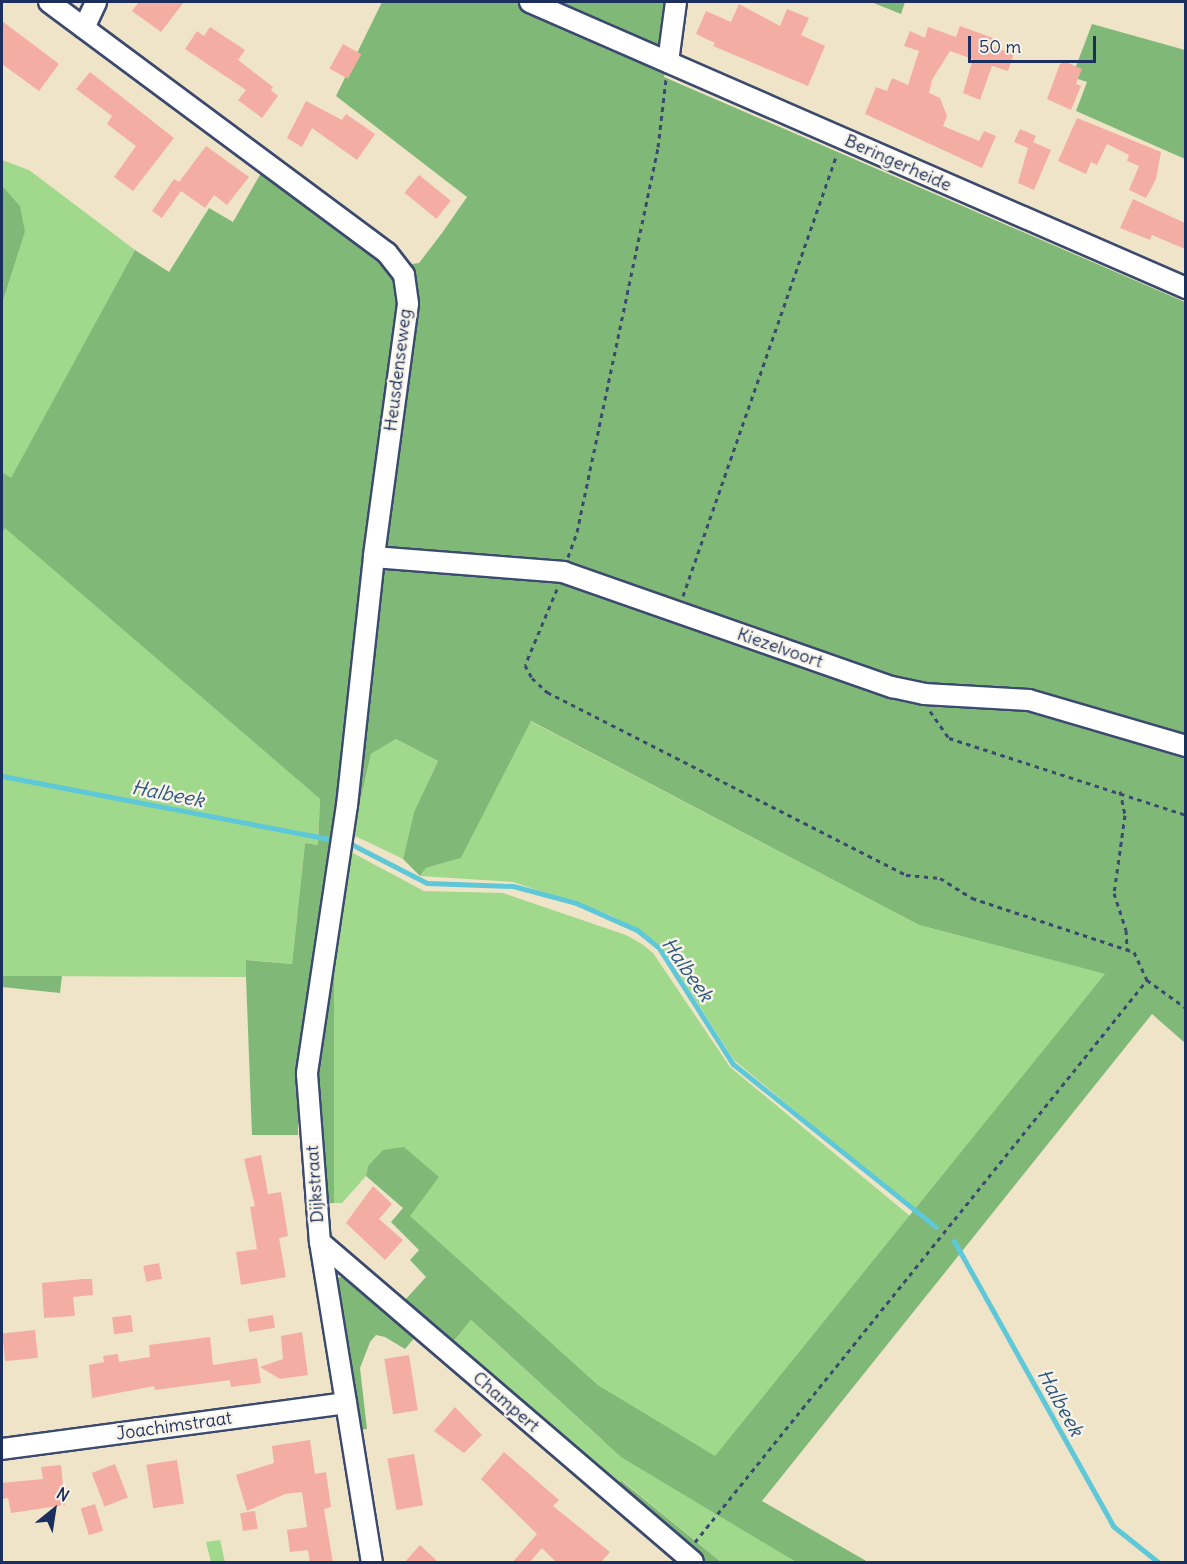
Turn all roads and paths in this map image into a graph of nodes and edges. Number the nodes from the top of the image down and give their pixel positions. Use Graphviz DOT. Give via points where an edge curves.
graph roads {
  1 [pos="49,2"];
  2 [pos="96,2"];
  3 [pos="530,2"];
  4 [pos="676,2"];
  5 [pos="84,28"];
  6 [pos="668,62"];
  7 [pos="842,139"];
  8 [pos="1185,288"];
  9 [pos="374,557"];
  10 [pos="563,572"];
  11 [pos="677,612"];
  12 [pos="924,694"];
  13 [pos="1185,746"];
  14 [pos="1120,791"];
  15 [pos="347,805"];
  16 [pos="1185,815"];
  17 [pos="1127,950"];
  18 [pos="1147,980"];
  19 [pos="1185,1008"];
  20 [pos="320,1242"];
  21 [pos="346,1402"];
  22 [pos="2,1449"];
  23 [pos="688,1559"];
  24 [pos="372,1563"];
  1 -- 5 [label="street, Heusdenseweg"];
  2 -- 5 [label="street"];
  3 -- 6 [label="street, Beringerheide"];
  4 -- 6 [label="street"];
  5 -- 9 [label="street, Heusdenseweg" via="387,253 404,275 408,303"];
  6 -- 7 [label="street, Beringerheide"];
  6 -- 10 [label="path" via="658,147 577,532"];
  7 -- 8 [label="street, Beringerheide"];
  7 -- 11 [label="path"];
  9 -- 10 [label="street, Kiezelvoort"];
  9 -- 15 [label="street, Heusdenseweg"];
  10 -- 11 [label="street, Kiezelvoort"];
  10 -- 17 [label="path" via="525,665 547,692 906,875 940,878 972,898"];
  11 -- 12 [label="street, Kiezelvoort" via="892,687"];
  12 -- 13 [label="street, Kiezelvoort" via="1029,700"];
  12 -- 14 [label="path" via="933,720 949,738"];
  14 -- 16 [label="path"];
  14 -- 17 [label="path" via="1125,815 1114,892 1126,930"];
  15 -- 20 [label="street, Dijkstraat" via="307,1074"];
  17 -- 18 [label="path" via="1134,952"];
  18 -- 19 [label="path"];
  18 -- 23 [label="path"];
  20 -- 21 [label="street, Dijkstraat"];
  20 -- 23 [label="street, Champert"];
  21 -- 22 [label="street, Joachimstraat"];
  21 -- 24 [label="street, Dijkstraat"];
}
